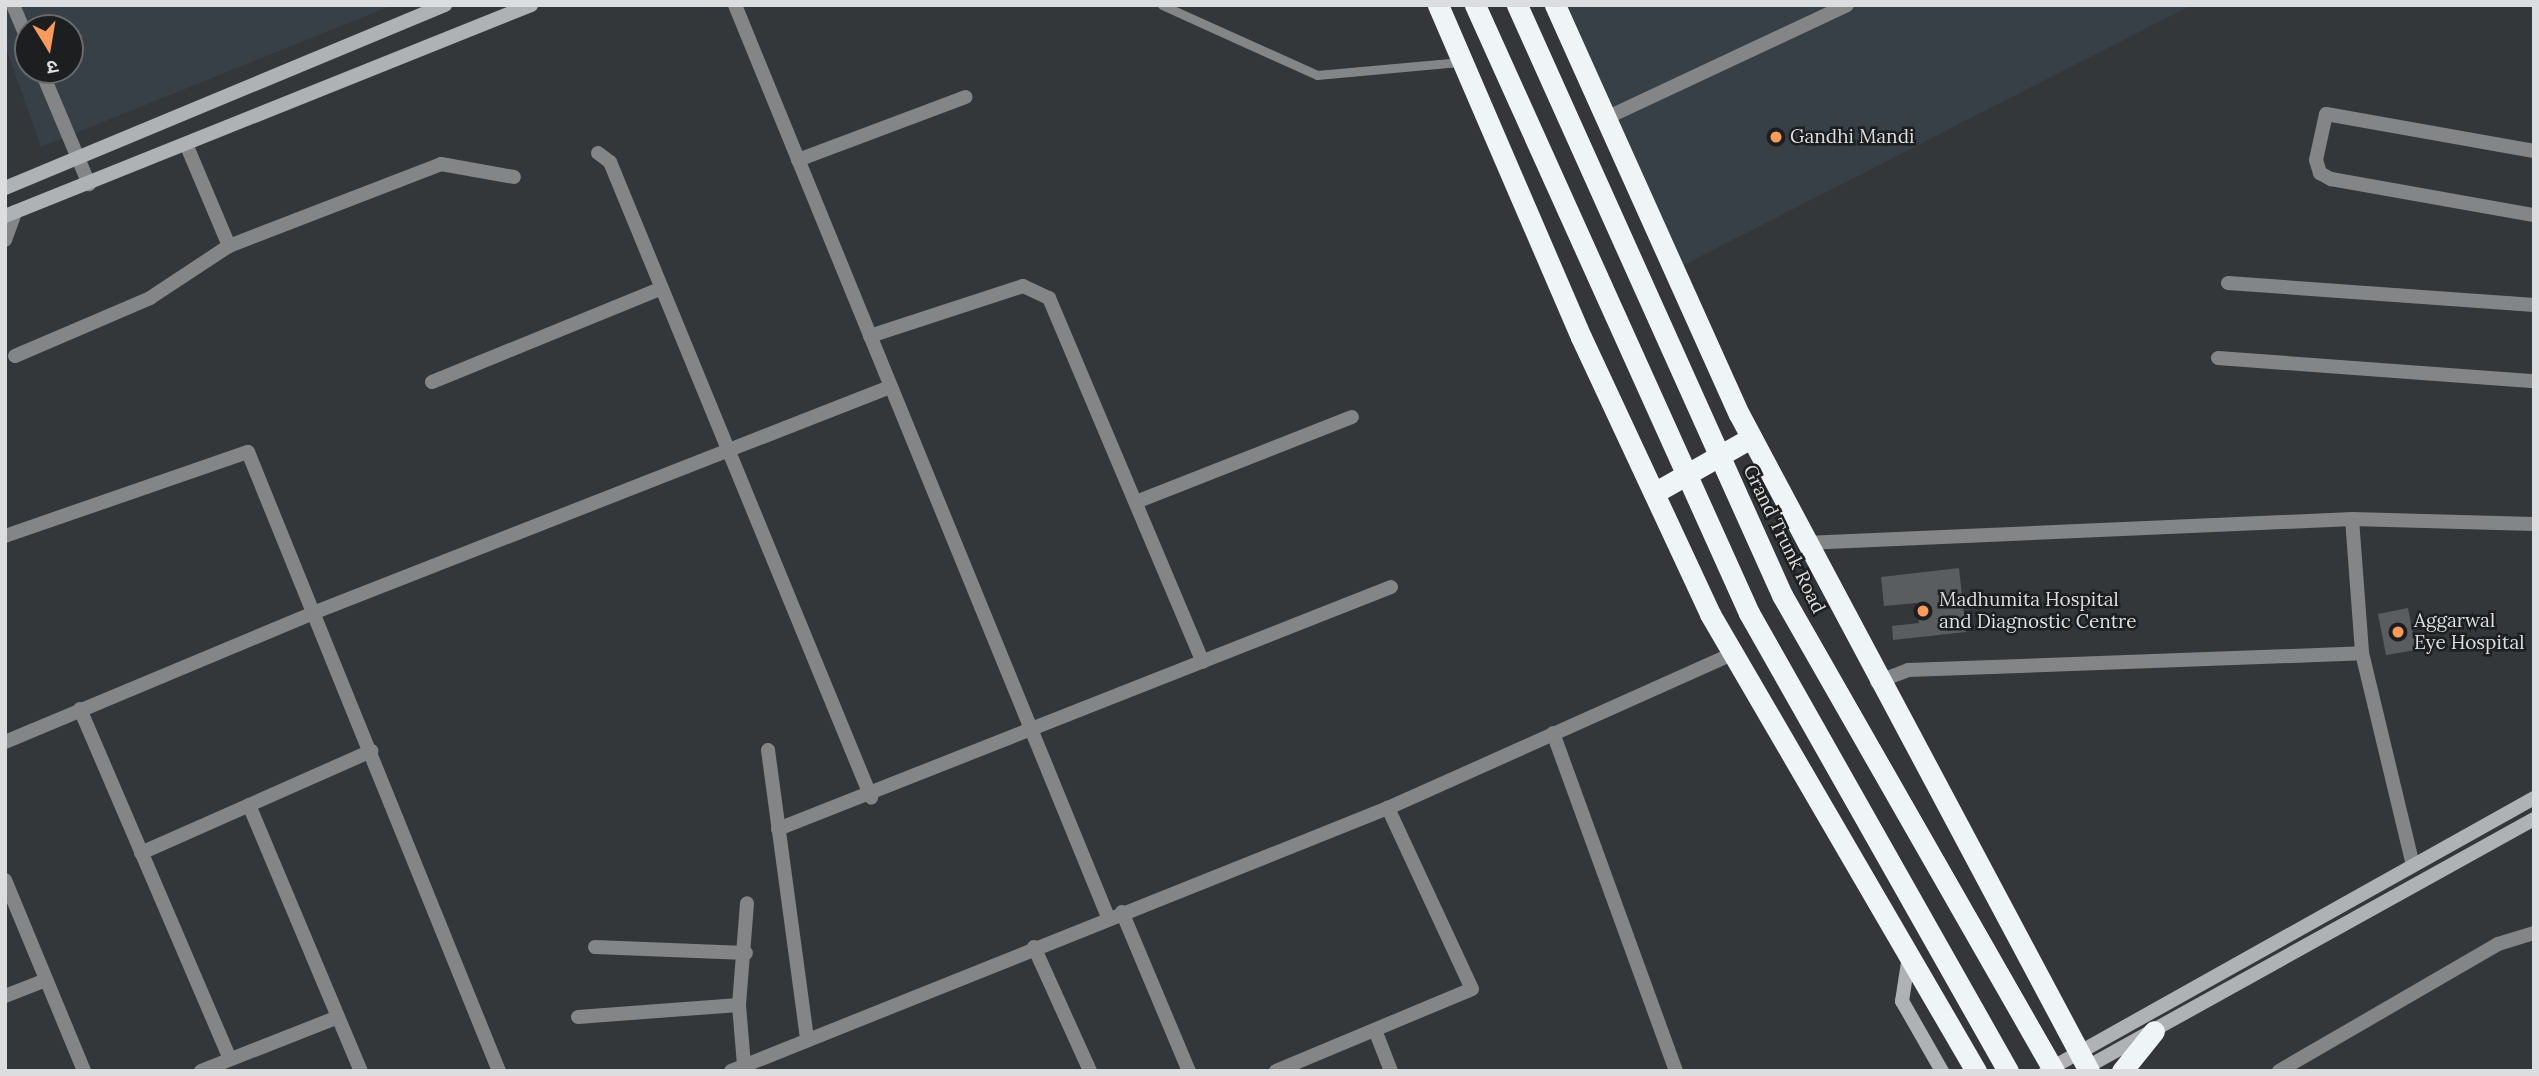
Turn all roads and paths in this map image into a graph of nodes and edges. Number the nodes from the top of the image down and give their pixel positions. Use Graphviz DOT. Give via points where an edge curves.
graph roads {
  1 [pos="445,5"];
  2 [pos="531,5"];
  3 [pos="735,5"];
  4 [pos="1161,5"];
  5 [pos="1438,5"];
  6 [pos="1475,5"];
  7 [pos="1517,5"];
  8 [pos="1555,5"];
  9 [pos="1847,5"];
  10 [pos="1462,62"];
  11 [pos="47,84"];
  12 [pos="965,97"];
  13 [pos="1606,118"];
  14 [pos="186,144"];
  15 [pos="2534,151"];
  16 [pos="598,153"];
  17 [pos="78,158"];
  18 [pos="798,160"];
  19 [pos="514,177"];
  20 [pos="89,184"];
  21 [pos="7,187"];
  22 [pos="10,214"];
  23 [pos="2534,215"];
  24 [pos="5,240"];
  25 [pos="229,246"];
  26 [pos="2228,283"];
  27 [pos="660,289"];
  28 [pos="2534,305"];
  29 [pos="870,335"];
  30 [pos="15,356"];
  31 [pos="2218,358"];
  32 [pos="432,382"];
  33 [pos="2534,382"];
  34 [pos="890,387"];
  35 [pos="1352,417"];
  36 [pos="1751,438"];
  37 [pos="725,451"];
  38 [pos="1654,493"];
  39 [pos="1136,502"];
  40 [pos="2352,519"];
  41 [pos="2534,524"];
  42 [pos="5,536"];
  43 [pos="1805,543"];
  44 [pos="1391,587"];
  45 [pos="313,613"];
  46 [pos="2362,653"];
  47 [pos="1733,654"];
  48 [pos="1203,662"];
  49 [pos="1877,682"];
  50 [pos="80,709"];
  51 [pos="1029,730"];
  52 [pos="1553,733"];
  53 [pos="5,742"];
  54 [pos="768,750"];
  55 [pos="371,751"];
  56 [pos="871,797"];
  57 [pos="2534,798"];
  58 [pos="249,805"];
  59 [pos="1388,808"];
  60 [pos="2534,818"];
  61 [pos="778,829"];
  62 [pos="141,853"];
  63 [pos="2413,865"];
  64 [pos="5,880"];
  65 [pos="747,903"];
  66 [pos="1122,912"];
  67 [pos="1108,917"];
  68 [pos="2534,933"];
  69 [pos="595,947"];
  70 [pos="1034,947"];
  71 [pos="746,954"];
  72 [pos="1909,956"];
  73 [pos="46,979"];
  74 [pos="5,996"];
  75 [pos="739,1005"];
  76 [pos="338,1017"];
  77 [pos="578,1017"];
  78 [pos="1375,1030"];
  79 [pos="2154,1031"];
  80 [pos="807,1040"];
  81 [pos="229,1059"];
  82 [pos="2084,1063"];
  83 [pos="737,1068"];
  84 [pos="84,1071"];
  85 [pos="201,1071"];
  86 [pos="361,1071"];
  87 [pos="499,1071"];
  88 [pos="1090,1071"];
  89 [pos="1189,1071"];
  90 [pos="1276,1071"];
  91 [pos="1391,1071"];
  92 [pos="1676,1071"];
  93 [pos="1942,1071"];
  94 [pos="1976,1071"];
  95 [pos="2008,1071"];
  96 [pos="2046,1071"];
  97 [pos="2054,1071"];
  98 [pos="2122,1071"];
  99 [pos="2279,1071"];
  1 -- 17 [label="street"];
  2 -- 14 [label="street"];
  3 -- 18 [label="street"];
  4 -- 10 [label="lane" via="1317,75"];
  5 -- 10 [label="highway"];
  6 -- 95 [label="highway, bridge" via="1749,613"];
  7 -- 97 [label="highway, Grand Trunk Road, bridge" via="1782,595"];
  8 -- 13 [label="highway"];
  9 -- 13 [label="street"];
  10 -- 38 [label="highway"];
  11 -- 17 [label="street"];
  12 -- 18 [label="street"];
  13 -- 36 [label="highway"];
  14 -- 20 [label="street"];
  14 -- 25 [label="street"];
  15 -- 23 [label="street" via="2326,114 2316,160 2320,173 2331,178"];
  16 -- 27 [label="street" via="610,162"];
  17 -- 20 [label="street"];
  17 -- 21 [label="street"];
  18 -- 29 [label="street"];
  19 -- 25 [label="street" via="441,164"];
  20 -- 22 [label="street"];
  22 -- 24 [label="street"];
  25 -- 30 [label="street" via="150,298"];
  26 -- 28 [label="street"];
  27 -- 32 [label="street"];
  27 -- 37 [label="street"];
  29 -- 34 [label="street"];
  29 -- 39 [label="street" via="1023,286 1049,298"];
  31 -- 33 [label="street"];
  34 -- 37 [label="street"];
  34 -- 51 [label="street"];
  35 -- 39 [label="street"];
  36 -- 38 [label="highway"];
  36 -- 43 [label="highway"];
  37 -- 45 [label="street"];
  37 -- 56 [label="street"];
  38 -- 47 [label="highway"];
  39 -- 48 [label="street"];
  40 -- 41 [label="street"];
  40 -- 43 [label="street"];
  40 -- 46 [label="street"];
  42 -- 45 [label="street" via="248,452"];
  43 -- 49 [label="highway"];
  44 -- 48 [label="street"];
  45 -- 50 [label="street"];
  45 -- 55 [label="street"];
  46 -- 49 [label="street" via="1908,670"];
  46 -- 63 [label="street"];
  47 -- 52 [label="street"];
  47 -- 72 [label="highway"];
  48 -- 51 [label="street"];
  49 -- 82 [label="highway"];
  50 -- 53 [label="street"];
  50 -- 62 [label="street"];
  51 -- 56 [label="street"];
  51 -- 67 [label="street"];
  52 -- 59 [label="street"];
  52 -- 92 [label="street"];
  54 -- 61 [label="street"];
  55 -- 58 [label="street"];
  55 -- 87 [label="street"];
  56 -- 61 [label="street"];
  57 -- 63 [label="street"];
  58 -- 62 [label="street"];
  58 -- 76 [label="street"];
  59 -- 66 [label="street"];
  59 -- 78 [label="street" via="1473,981 1461,999"];
  60 -- 79 [label="street"];
  61 -- 80 [label="street"];
  62 -- 81 [label="street"];
  63 -- 82 [label="street"];
  64 -- 73 [label="street"];
  65 -- 71 [label="street"];
  66 -- 67 [label="street"];
  66 -- 89 [label="street"];
  67 -- 70 [label="street"];
  68 -- 99 [label="street" via="2498,944"];
  69 -- 71 [label="street"];
  70 -- 80 [label="street"];
  70 -- 88 [label="street"];
  71 -- 75 [label="street"];
  72 -- 93 [label="street" via="1902,1001"];
  72 -- 94 [label="highway"];
  73 -- 74 [label="street"];
  73 -- 84 [label="street"];
  75 -- 77 [label="street"];
  75 -- 83 [label="street"];
  76 -- 81 [label="street"];
  76 -- 86 [label="street"];
  78 -- 90 [label="street"];
  78 -- 91 [label="street"];
  79 -- 82 [label="street"];
  79 -- 98 [label="highway"];
  80 -- 83 [label="street"];
  81 -- 85 [label="street"];
  82 -- 96 [label="street"];
}
